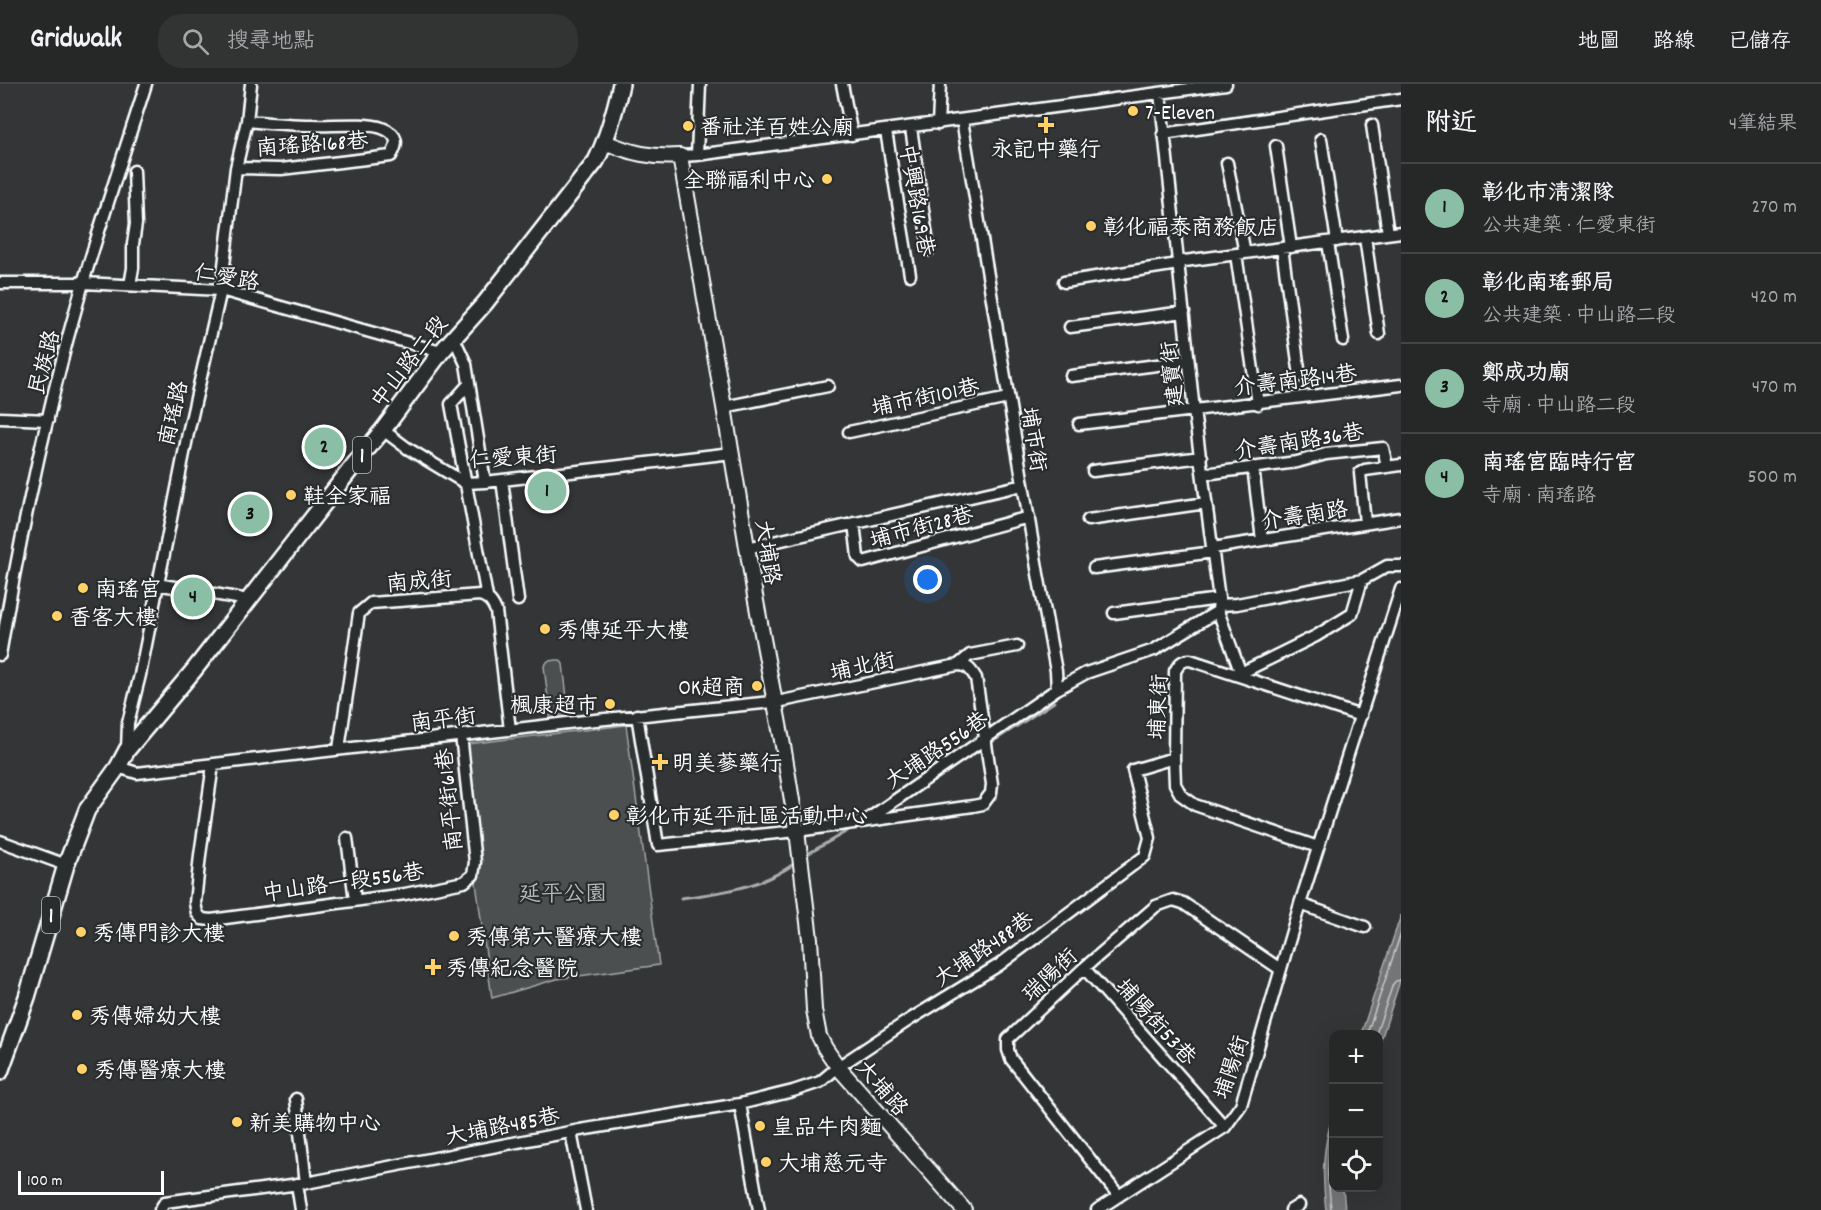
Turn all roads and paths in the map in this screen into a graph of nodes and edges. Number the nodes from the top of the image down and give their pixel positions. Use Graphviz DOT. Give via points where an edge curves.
graph roads {
  1 [pos="146,84"];
  2 [pos="252,84"];
  3 [pos="621,84"];
  4 [pos="700,84"];
  5 [pos="842,84"];
  6 [pos="940,84"];
  7 [pos="1226,84"];
  8 [pos="1180,87"];
  9 [pos="1160,93"];
  10 [pos="1401,99"];
  11 [pos="962,120"];
  12 [pos="247,121"];
  13 [pos="938,124"];
  14 [pos="1372,125"];
  15 [pos="910,128"];
  16 [pos="886,131"];
  17 [pos="1163,134"];
  18 [pos="852,135"];
  19 [pos="1321,139"];
  20 [pos="605,142"];
  21 [pos="1276,146"];
  22 [pos="697,155"];
  23 [pos="680,156"];
  24 [pos="1227,162"];
  25 [pos="236,168"];
  26 [pos="134,171"];
  27 [pos="1401,232"];
  28 [pos="1388,233"];
  29 [pos="1365,237"];
  30 [pos="1333,241"];
  31 [pos="1287,248"];
  32 [pos="929,250"];
  33 [pos="1241,254"];
  34 [pos="1178,263"];
  35 [pos="910,275"];
  36 [pos="1064,282"];
  37 [pos="0,283"];
  38 [pos="83,283"];
  39 [pos="130,285"];
  40 [pos="221,290"];
  41 [pos="1184,312"];
  42 [pos="1070,327"];
  43 [pos="1379,334"];
  44 [pos="454,338"];
  45 [pos="1343,340"];
  46 [pos="441,352"];
  47 [pos="1188,361"];
  48 [pos="1071,376"];
  49 [pos="1300,376"];
  50 [pos="469,384"];
  51 [pos="1401,385"];
  52 [pos="828,386"];
  53 [pos="1008,398"];
  54 [pos="1258,404"];
  55 [pos="724,406"];
  56 [pos="1194,411"];
  57 [pos="0,418"];
  58 [pos="48,420"];
  59 [pos="1079,424"];
  60 [pos="383,430"];
  61 [pos="849,432"];
  62 [pos="732,453"];
  63 [pos="1201,457"];
  64 [pos="1401,465"];
  65 [pos="1387,466"];
  66 [pos="1253,467"];
  67 [pos="1093,471"];
  68 [pos="1202,472"];
  69 [pos="502,480"];
  70 [pos="485,482"];
  71 [pos="465,483"];
  72 [pos="1023,484"];
  73 [pos="1206,503"];
  74 [pos="1029,517"];
  75 [pos="1401,518"];
  76 [pos="1088,520"];
  77 [pos="854,523"];
  78 [pos="1365,523"];
  79 [pos="1262,540"];
  80 [pos="747,548"];
  81 [pos="1213,550"];
  82 [pos="1401,566"];
  83 [pos="1094,568"];
  84 [pos="1362,580"];
  85 [pos="157,584"];
  86 [pos="1401,589"];
  87 [pos="5,591"];
  88 [pos="487,597"];
  89 [pos="248,600"];
  90 [pos="518,600"];
  91 [pos="1219,605"];
  92 [pos="1114,613"];
  93 [pos="1017,646"];
  94 [pos="0,655"];
  95 [pos="958,665"];
  96 [pos="1057,689"];
  97 [pos="774,702"];
  98 [pos="637,715"];
  99 [pos="1361,716"];
  100 [pos="510,730"];
  101 [pos="461,735"];
  102 [pos="986,739"];
  103 [pos="339,749"];
  104 [pos="127,750"];
  105 [pos="1174,758"];
  106 [pos="213,765"];
  107 [pos="118,767"];
  108 [pos="862,822"];
  109 [pos="797,831"];
  110 [pos="347,838"];
  111 [pos="0,841"];
  112 [pos="1318,848"];
  113 [pos="475,861"];
  114 [pos="66,865"];
  115 [pos="355,900"];
  116 [pos="1300,904"];
  117 [pos="1365,927"];
  118 [pos="1084,968"];
  119 [pos="1280,969"];
  120 [pos="838,1067"];
  121 [pos="0,1072"];
  122 [pos="296,1099"];
  123 [pos="740,1104"];
  124 [pos="1225,1127"];
  125 [pos="571,1132"];
  126 [pos="302,1183"];
  127 [pos="1119,1196"];
  128 [pos="163,1206"];
  129 [pos="959,1209"];
  130 [pos="301,1210"];
  131 [pos="586,1210"];
  132 [pos="759,1210"];
  133 [pos="1096,1210"];
  1 -- 38 [label="street, 民族路"];
  2 -- 12 [label="street, 南瑤路"];
  3 -- 20 [label="main road, 中山路二段 / 1"];
  4 -- 22 [label="street"];
  5 -- 18 [label="street"];
  6 -- 13 [label="street"];
  7 -- 8 [label="street"];
  8 -- 9 [label="street"];
  9 -- 11 [label="street"];
  9 -- 17 [label="street, 建寶街"];
  10 -- 17 [label="street"];
  11 -- 13 [label="street"];
  11 -- 53 [label="street, 埔市街"];
  12 -- 25 [label="street, 南瑤路"];
  12 -- 25 [label="street, 南瑤路168巷" via="375,126 392,134 396,147 391,156 281,168"];
  13 -- 15 [label="street"];
  14 -- 28 [label="street"];
  15 -- 16 [label="street"];
  15 -- 32 [label="street"];
  16 -- 18 [label="street"];
  16 -- 35 [label="street, 中興路169巷"];
  17 -- 34 [label="street, 建寶街"];
  18 -- 22 [label="street"];
  19 -- 30 [label="street"];
  20 -- 23 [label="main road" via="628,152 660,158"];
  20 -- 44 [label="main road, 中山路二段 / 1" via="596,161"];
  21 -- 31 [label="street"];
  22 -- 23 [label="street"];
  23 -- 55 [label="main road, 大埔路"];
  24 -- 33 [label="street"];
  25 -- 40 [label="street, 南瑤路"];
  26 -- 39 [label="street" via="136,224"];
  27 -- 28 [label="street"];
  28 -- 29 [label="street"];
  29 -- 30 [label="street"];
  29 -- 43 [label="street"];
  30 -- 31 [label="street"];
  30 -- 45 [label="street"];
  31 -- 33 [label="street"];
  31 -- 49 [label="street"];
  33 -- 34 [label="street"];
  33 -- 54 [label="street"];
  34 -- 36 [label="street"];
  34 -- 41 [label="street, 建寶街"];
  37 -- 38 [label="street, 仁愛路"];
  38 -- 39 [label="street, 仁愛路"];
  38 -- 58 [label="street, 民族路"];
  39 -- 40 [label="street, 仁愛路"];
  40 -- 46 [label="street, 仁愛路"];
  40 -- 85 [label="street, 南瑤路"];
  41 -- 42 [label="street"];
  41 -- 47 [label="street, 建寶街"];
  44 -- 46 [label="main road, 中山路二段 / 1"];
  44 -- 50 [label="street" via="466,364"];
  46 -- 60 [label="main road, 中山路二段 / 1"];
  47 -- 48 [label="street"];
  47 -- 56 [label="street, 建寶街"];
  50 -- 70 [label="street"];
  50 -- 71 [label="street" via="451,404"];
  51 -- 54 [label="street, 介壽南路14巷"];
  52 -- 55 [label="street"];
  53 -- 61 [label="street, 埔市街101巷"];
  53 -- 72 [label="street, 埔市街"];
  54 -- 56 [label="street, 介壽南路14巷"];
  55 -- 62 [label="main road, 大埔路"];
  56 -- 59 [label="street, 介壽南路14巷"];
  56 -- 63 [label="street, 建寶街"];
  57 -- 58 [label="street"];
  58 -- 87 [label="street, 民族路"];
  60 -- 71 [label="street, 仁愛東街"];
  60 -- 89 [label="main road, 中山路二段 / 1"];
  62 -- 69 [label="street, 仁愛東街"];
  62 -- 80 [label="main road, 大埔路"];
  63 -- 67 [label="street"];
  63 -- 68 [label="street, 建寶街"];
  64 -- 65 [label="street, 介壽南路36巷"];
  65 -- 66 [label="street, 介壽南路36巷" via="1383,448"];
  65 -- 78 [label="street, 介壽南路36巷" via="1360,473"];
  66 -- 68 [label="street, 介壽南路36巷"];
  66 -- 79 [label="street"];
  68 -- 73 [label="street, 建寶街"];
  69 -- 70 [label="street, 仁愛東街"];
  69 -- 90 [label="street"];
  70 -- 71 [label="street, 仁愛東街"];
  71 -- 88 [label="street"];
  72 -- 74 [label="street"];
  72 -- 77 [label="street, 埔市街"];
  73 -- 76 [label="street"];
  73 -- 81 [label="street, 建寶街"];
  74 -- 77 [label="street, 埔市街28巷" via="863,562 858,557"];
  74 -- 96 [label="street"];
  75 -- 78 [label="street, 介壽南路"];
  77 -- 80 [label="street, 埔市街"];
  78 -- 79 [label="street, 介壽南路"];
  79 -- 81 [label="street, 介壽南路"];
  80 -- 97 [label="main road, 大埔路"];
  81 -- 83 [label="street, 介壽南路"];
  81 -- 91 [label="street, 建寶街"];
  82 -- 84 [label="street" via="1387,566"];
  84 -- 91 [label="street"];
  84 -- 91 [label="street, 建寶街" via="1352,614 1243,672"];
  85 -- 89 [label="street"];
  85 -- 104 [label="street, 南瑤路" via="128,723"];
  86 -- 99 [label="street, 埔陽街"];
  87 -- 94 [label="street, 民族路"];
  88 -- 100 [label="street" via="496,611"];
  88 -- 103 [label="street, 南成街" via="371,603 359,613"];
  89 -- 104 [label="main road, 中山路二段 / 1"];
  91 -- 92 [label="street"];
  91 -- 96 [label="street, 大埔路556巷" via="1154,650 1086,673"];
  93 -- 95 [label="street, 埔北街" via="970,655"];
  95 -- 97 [label="street, 埔北街"];
  95 -- 102 [label="street" via="972,670 976,678"];
  96 -- 102 [label="street, 大埔路556巷"];
  97 -- 98 [label="street, 南平街"];
  97 -- 109 [label="main road, 大埔路"];
  98 -- 100 [label="street, 南平街"];
  98 -- 109 [label="street, 大埔路556巷" via="658,845"];
  99 -- 105 [label="street, 埔東街" via="1184,660 1174,680"];
  99 -- 112 [label="street, 埔陽街"];
  100 -- 101 [label="street, 南平街"];
  101 -- 103 [label="street, 南平街"];
  101 -- 113 [label="street, 南平街61巷"];
  102 -- 108 [label="street, 大埔路556巷"];
  102 -- 108 [label="street" via="992,784 983,804"];
  103 -- 106 [label="street, 南平街"];
  104 -- 107 [label="main road, 中山路二段 / 1"];
  105 -- 112 [label="street, 埔東街" via="1175,784 1186,800"];
  105 -- 120 [label="street, 大埔路488巷" via="1133,770 1150,838 1145,856 999,965"];
  106 -- 107 [label="street, 南平街" via="137,773"];
  106 -- 115 [label="street, 中山路一段556巷" via="195,903 202,919"];
  107 -- 114 [label="main road, 1" via="87,810"];
  108 -- 109 [label="street, 大埔路556巷"];
  109 -- 120 [label="main road, 大埔路" via="812,955 814,1010 819,1036"];
  110 -- 115 [label="street"];
  111 -- 114 [label="street"];
  112 -- 116 [label="street, 埔陽街"];
  113 -- 115 [label="street, 中山路一段556巷" via="473,875 464,882"];
  114 -- 121 [label="main road, 1" via="27,998"];
  116 -- 117 [label="street"];
  116 -- 119 [label="street, 埔陽街"];
  118 -- 119 [label="street, 瑞陽街" via="1156,906 1173,900"];
  118 -- 124 [label="street, 埔陽街53巷"];
  118 -- 127 [label="street, 瑞陽街" via="1008,1039 1008,1050 1011,1059"];
  119 -- 124 [label="street, 埔陽街" via="1241,1105"];
  120 -- 123 [label="street, 大埔路485巷" via="820,1082"];
  120 -- 129 [label="main road, 大埔路"];
  122 -- 126 [label="street"];
  123 -- 125 [label="street, 大埔路485巷"];
  123 -- 132 [label="street"];
  124 -- 127 [label="street, 埔陽街"];
  125 -- 126 [label="street, 大埔路485巷"];
  125 -- 131 [label="street"];
  126 -- 128 [label="street, 大埔路485巷"];
  126 -- 130 [label="street"];
  127 -- 133 [label="street, 埔陽街"];
}
